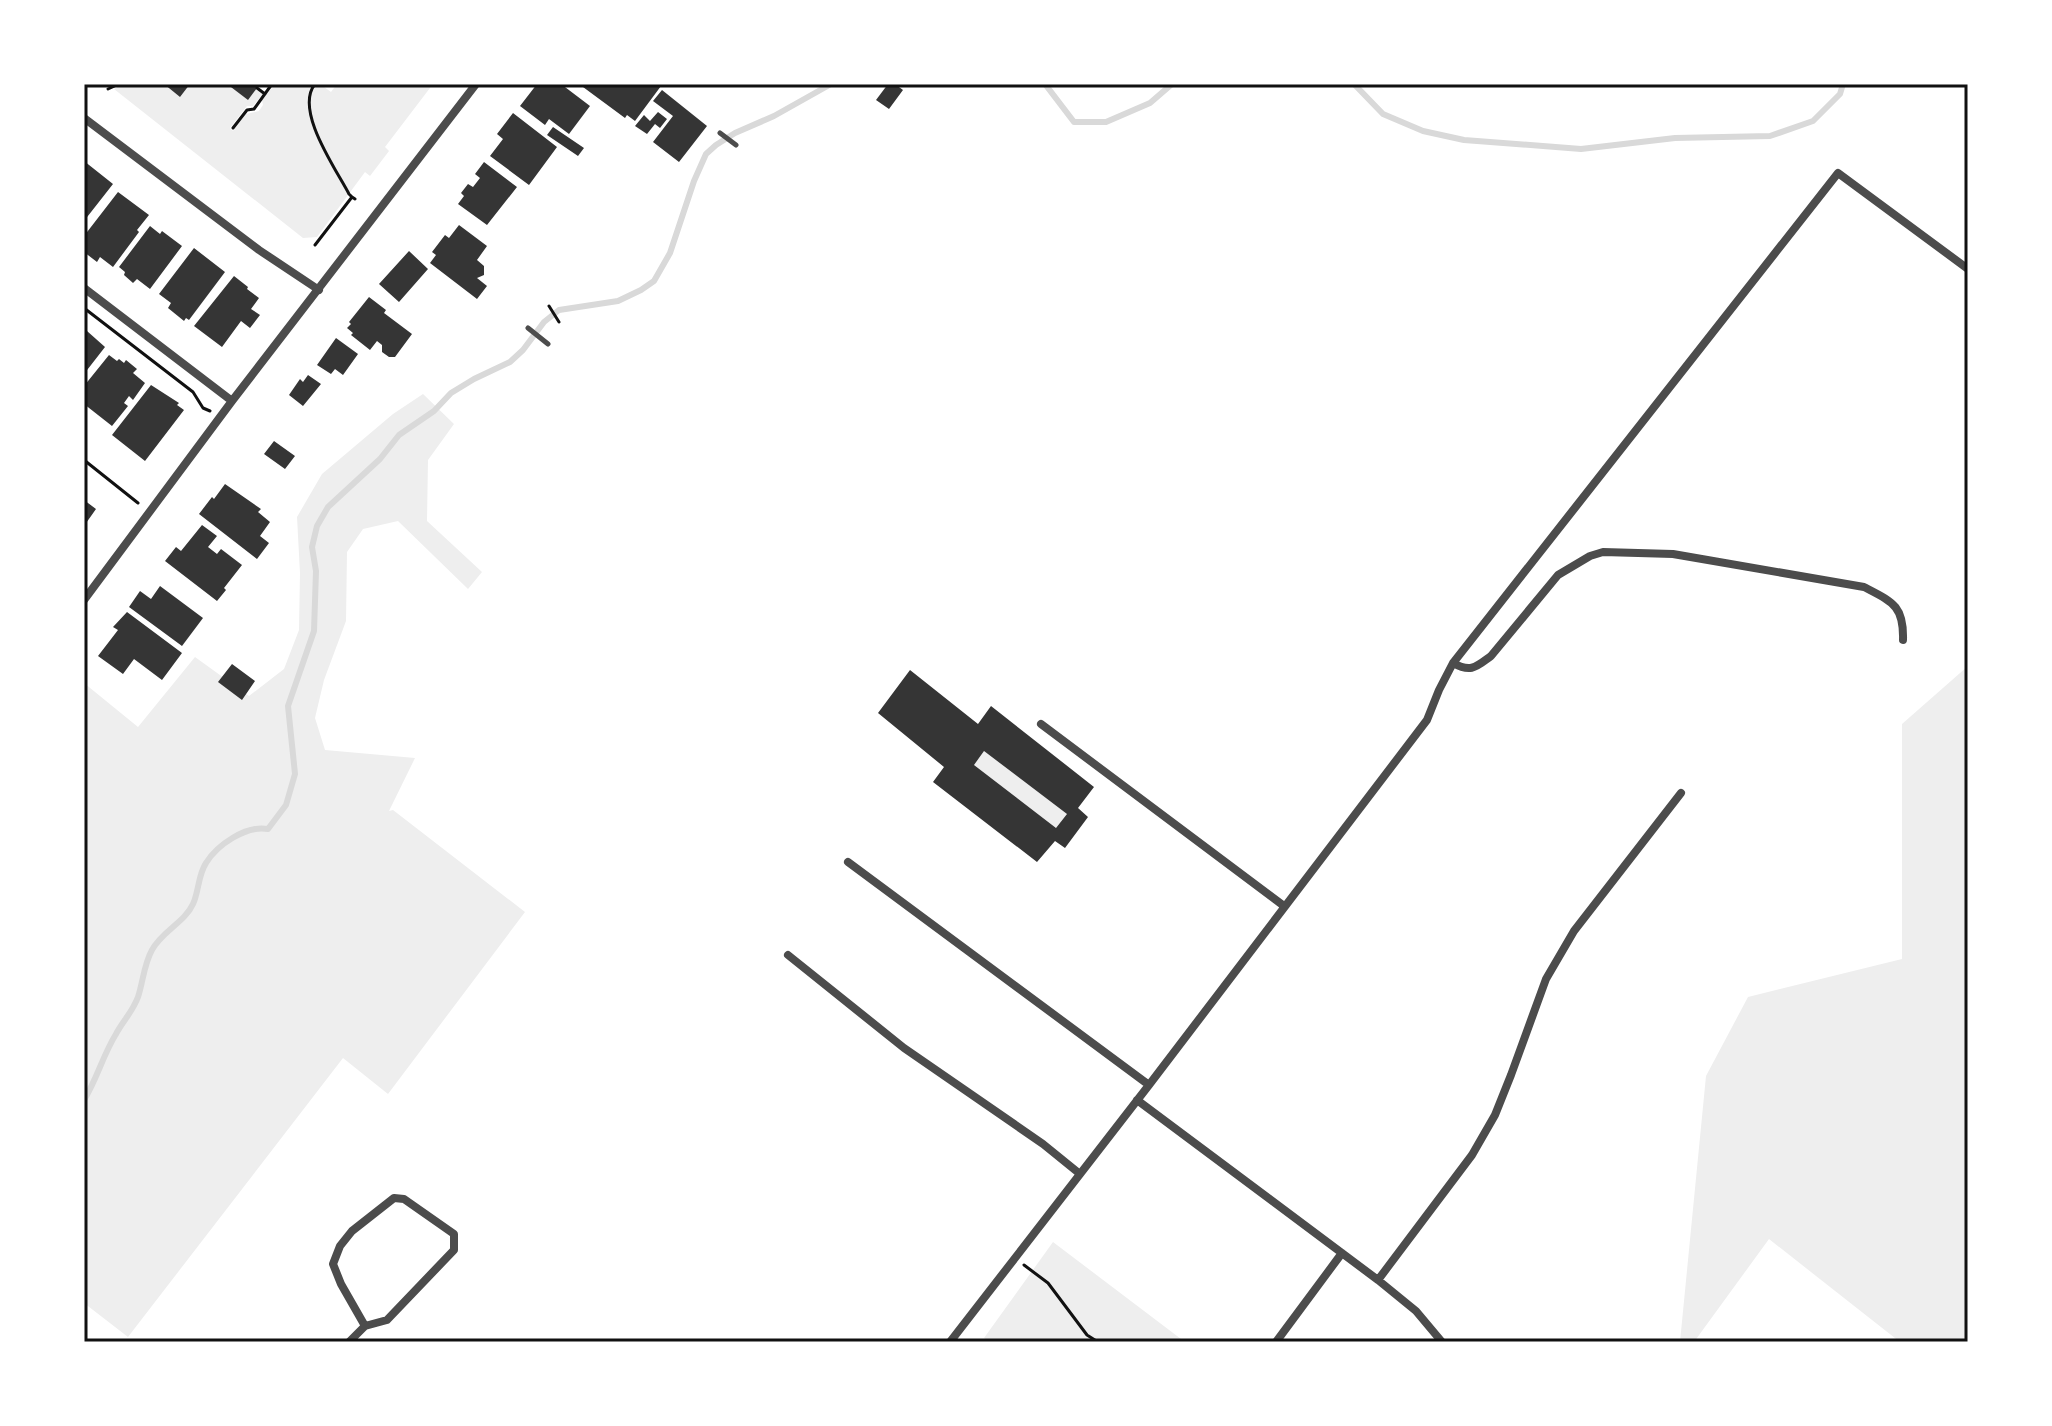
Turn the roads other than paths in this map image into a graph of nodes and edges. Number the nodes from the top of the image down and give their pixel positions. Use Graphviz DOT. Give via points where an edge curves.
graph roads {
  1 [pos="476,84"];
  2 [pos="84,118"];
  3 [pos="720,133"];
  4 [pos="736,145"];
  5 [pos="1968,269"];
  6 [pos="84,288"];
  7 [pos="319,290"];
  8 [pos="528,328"];
  9 [pos="548,344"];
  10 [pos="232,401"];
  11 [pos="84,600"];
  12 [pos="1903,640"];
  13 [pos="1453,663"];
  14 [pos="1041,724"];
  15 [pos="1681,793"];
  16 [pos="848,862"];
  17 [pos="1284,906"];
  18 [pos="788,955"];
  19 [pos="1149,1085"];
  20 [pos="1137,1100"];
  21 [pos="1080,1174"];
  22 [pos="1342,1253"];
  23 [pos="1378,1280"];
  24 [pos="365,1326"];
  25 [pos="349,1342"];
  26 [pos="950,1342"];
  27 [pos="1276,1342"];
  28 [pos="1442,1342"];
  1 -- 7 [label="street"];
  2 -- 7 [label="street"];
  3 -- 4 [label="lane"];
  5 -- 13 [label="street" via="1838,173"];
  6 -- 10 [label="street"];
  7 -- 10 [label="street"];
  8 -- 9 [label="lane"];
  10 -- 11 [label="street"];
  12 -- 13 [label="street" via="1899,611 1864,587 1673,554 1603,552 1558,575 1478,666 1462,669"];
  13 -- 17 [label="street" via="1427,720"];
  14 -- 17 [label="street"];
  15 -- 23 [label="street" via="1574,931 1546,979 1495,1115 1472,1155"];
  16 -- 19 [label="street"];
  17 -- 19 [label="street"];
  18 -- 21 [label="street" via="904,1048"];
  19 -- 20 [label="street"];
  20 -- 21 [label="street"];
  20 -- 22 [label="street"];
  21 -- 26 [label="street"];
  22 -- 23 [label="street"];
  22 -- 27 [label="street"];
  23 -- 28 [label="street" via="1416,1311"];
  24 -- 24 [label="street" via="387,1320 454,1250 454,1234 404,1199 394,1198 352,1231 333,1264"];
  24 -- 25 [label="street"];
}
